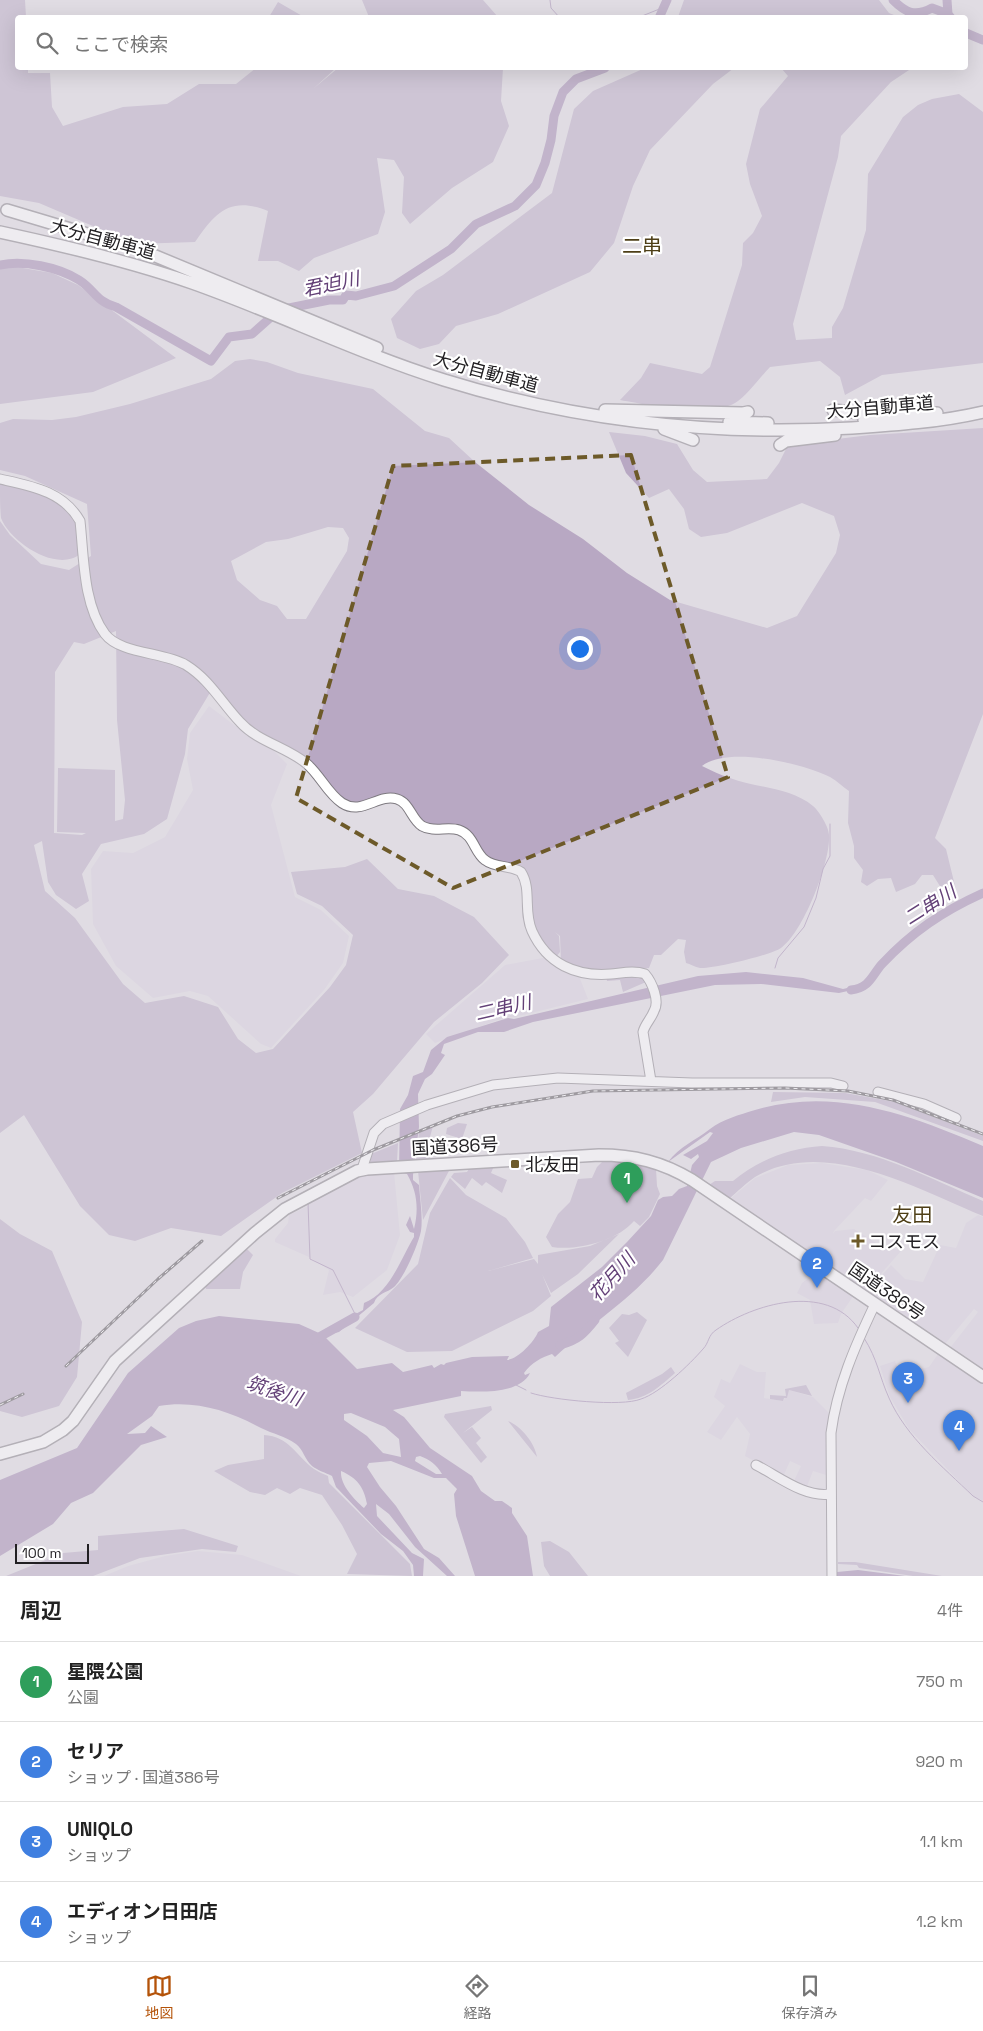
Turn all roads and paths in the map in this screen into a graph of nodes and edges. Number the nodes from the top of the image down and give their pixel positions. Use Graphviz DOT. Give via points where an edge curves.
graph roads {
  1 [pos="7,210"];
  2 [pos="0,232"];
  3 [pos="417,367"];
  4 [pos="983,405"];
  5 [pos="833,410"];
  6 [pos="748,412"];
  7 [pos="983,412"];
  8 [pos="604,413"];
  9 [pos="938,413"];
  10 [pos="906,424"];
  11 [pos="693,440"];
  12 [pos="780,445"];
  13 [pos="0,479"];
  14 [pos="651,1082"];
  15 [pos="843,1086"];
  16 [pos="878,1092"];
  17 [pos="956,1118"];
  18 [pos="362,1169"];
  19 [pos="874,1304"];
  20 [pos="983,1377"];
  21 [pos="0,1454"];
  22 [pos="756,1465"];
  23 [pos="830,1494"];
  24 [pos="832,1576"];
  1 -- 3 [label="highway, 大分自動車道" via="100,236 196,271"];
  2 -- 3 [label="highway, 大分自動車道" via="87,252 192,283"];
  3 -- 8 [label="highway, 大分自動車道"];
  4 -- 9 [label="highway, 大分自動車道"];
  5 -- 9 [label="highway" via="860,415"];
  6 -- 8 [label="highway"];
  7 -- 10 [label="highway, 大分自動車道"];
  8 -- 9 [label="highway, 大分自動車道" via="792,423"];
  8 -- 10 [label="highway, 大分自動車道" via="659,424 749,430"];
  8 -- 11 [label="highway"];
  10 -- 12 [label="highway" via="786,441"];
  13 -- 14 [label="street" via="36,487 57,496 77,515 92,607 107,636 124,647 183,664 202,676 240,723 253,734 307,764 343,804 357,808 390,798 398,799 411,810 420,825 429,829 458,829 473,840 487,862 521,872 526,887 526,919 533,934 554,960 567,969 594,975 645,974 656,1000 656,1008 643,1032"];
  14 -- 15 [label="street" via="831,1083"];
  14 -- 18 [label="street" via="558,1078 514,1081 483,1088 390,1120 374,1133"];
  16 -- 17 [label="street" via="924,1104"];
  18 -- 19 [label="highway, 国道386号" via="614,1155 652,1161 671,1168 718,1197"];
  18 -- 21 [label="highway, 国道386号" via="290,1206 255,1233 115,1361 64,1430 42,1442"];
  19 -- 20 [label="highway, 国道386号"];
  19 -- 23 [label="street" via="846,1370 834,1414"];
  22 -- 23 [label="street" via="805,1490"];
  23 -- 24 [label="street"];
}
